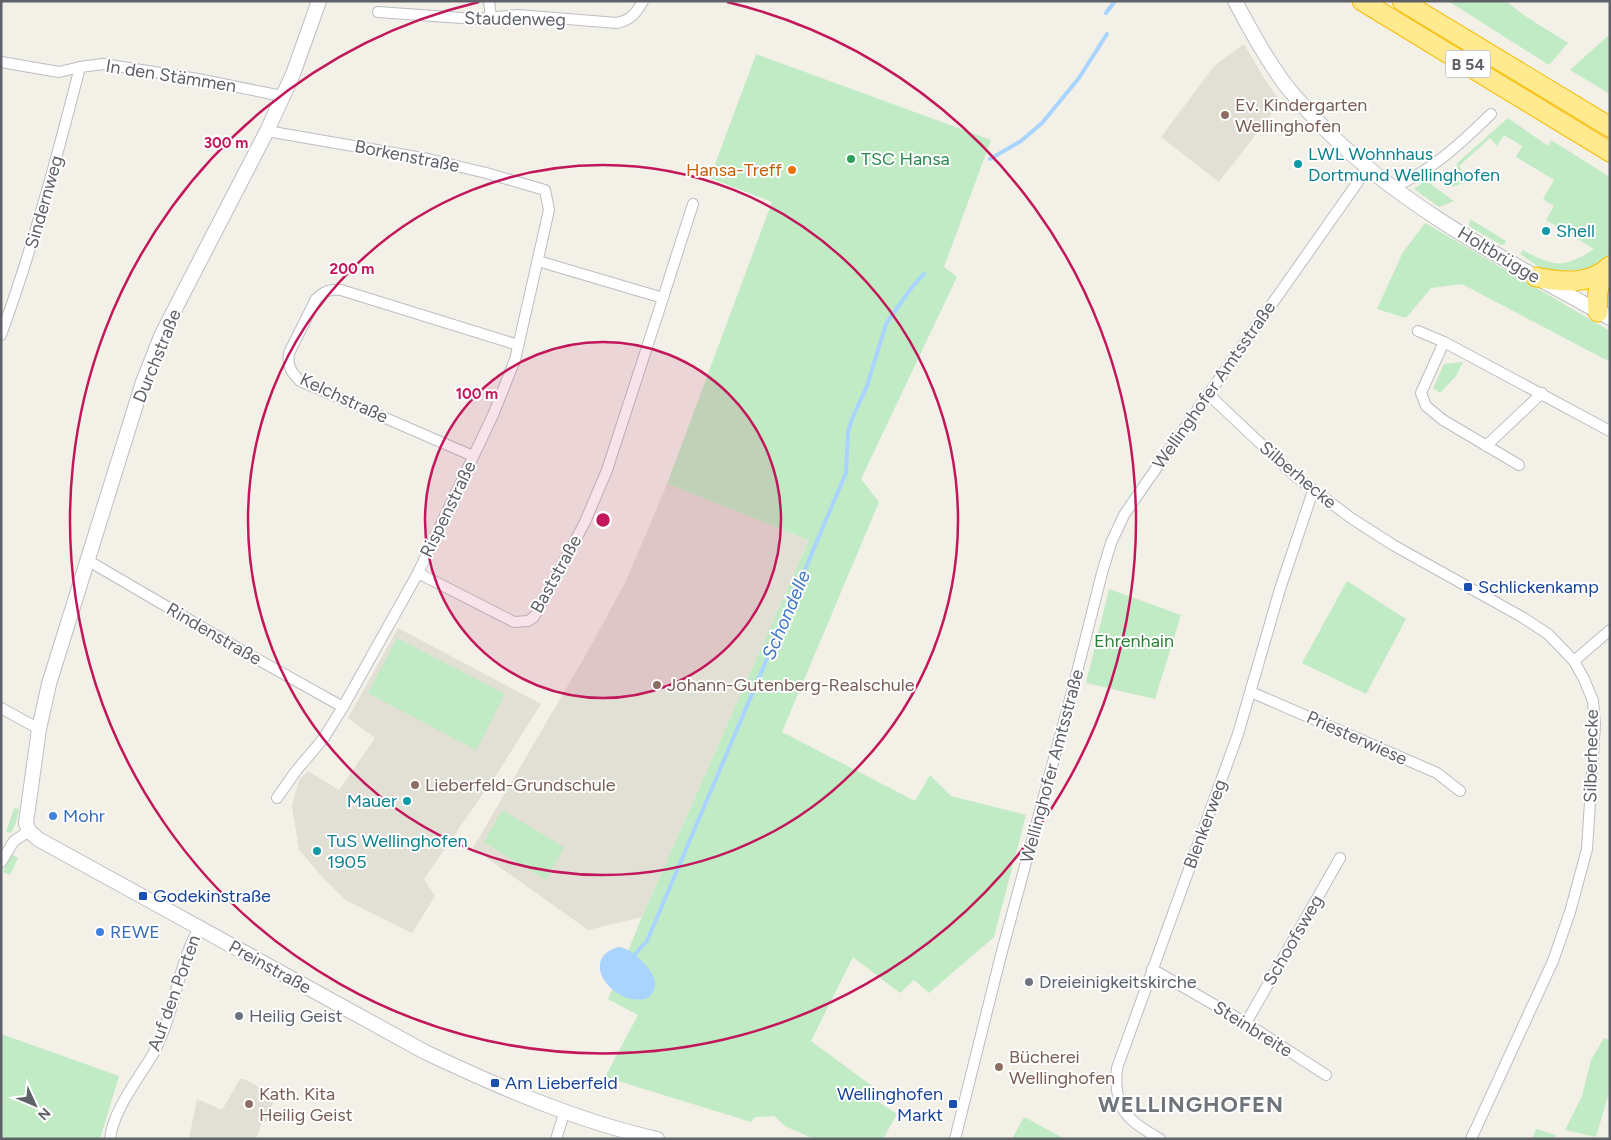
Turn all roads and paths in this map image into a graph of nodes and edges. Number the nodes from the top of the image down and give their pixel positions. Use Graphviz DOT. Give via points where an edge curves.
graph roads {
  1 [pos="319,1"];
  2 [pos="489,1"];
  3 [pos="643,1"];
  4 [pos="1235,1"];
  5 [pos="1362,1"];
  6 [pos="1402,1"];
  7 [pos="378,12"];
  8 [pos="491,17"];
  9 [pos="1,62"];
  10 [pos="80,67"];
  11 [pos="282,96"];
  12 [pos="1491,114"];
  13 [pos="1610,127"];
  14 [pos="267,130"];
  15 [pos="1606,152"];
  16 [pos="1367,169"];
  17 [pos="1391,188"];
  18 [pos="545,190"];
  19 [pos="693,204"];
  20 [pos="538,261"];
  21 [pos="1608,268"];
  22 [pos="1536,277"];
  23 [pos="663,298"];
  24 [pos="1606,310"];
  25 [pos="1418,331"];
  26 [pos="1,335"];
  27 [pos="1444,342"];
  28 [pos="518,345"];
  29 [pos="1542,393"];
  30 [pos="1208,394"];
  31 [pos="1610,431"];
  32 [pos="1486,446"];
  33 [pos="473,456"];
  34 [pos="1519,465"];
  35 [pos="1313,491"];
  36 [pos="87,560"];
  37 [pos="418,573"];
  38 [pos="1610,630"];
  39 [pos="1574,661"];
  40 [pos="1251,692"];
  41 [pos="343,707"];
  42 [pos="1,708"];
  43 [pos="39,729"];
  44 [pos="1460,791"];
  45 [pos="277,798"];
  46 [pos="29,832"];
  47 [pos="1340,858"];
  48 [pos="1,862"];
  49 [pos="199,928"];
  50 [pos="1152,969"];
  51 [pos="1246,1022"];
  52 [pos="1326,1075"];
  53 [pos="565,1111"];
  54 [pos="110,1139"];
  55 [pos="556,1139"];
  56 [pos="656,1139"];
  57 [pos="955,1139"];
  58 [pos="1160,1139"];
  59 [pos="1471,1139"];
  1 -- 11 [label="street, Durchstraße"];
  2 -- 8 [label="street"];
  3 -- 8 [label="street, Staudenweg" via="627,21 618,23 518,15"];
  4 -- 16 [label="street, Holtbrügge" via="1285,84"];
  5 -- 15 [label="highway, B 54"];
  6 -- 13 [label="highway, B 54"];
  7 -- 8 [label="street, Staudenweg" via="476,19"];
  9 -- 10 [label="street, In den Stämmen" via="59,72"];
  10 -- 11 [label="street, In den Stämmen" via="103,64"];
  10 -- 26 [label="street, Sindernweg" via="53,173"];
  11 -- 14 [label="street, Durchstraße"];
  12 -- 17 [label="street" via="1449,154"];
  14 -- 18 [label="street, Borkenstraße" via="428,159"];
  14 -- 36 [label="street, Durchstraße" via="162,334 143,382"];
  16 -- 17 [label="street, Holtbrügge"];
  16 -- 30 [label="street, Wellinghofer Amtsstraße"];
  17 -- 22 [label="street, Holtbrügge"];
  18 -- 20 [label="street, Rispenstraße" via="548,210"];
  19 -- 23 [label="street, Baststraße"];
  20 -- 23 [label="street"];
  20 -- 28 [label="street, Rispenstraße"];
  21 -- 22 [label="highway" via="1577,281 1560,282"];
  21 -- 24 [label="highway" via="1596,297"];
  22 -- 24 [label="street, Holtbrügge"];
  23 -- 37 [label="street, Baststraße" via="608,470 585,522 534,617 514,622"];
  25 -- 27 [label="street"];
  27 -- 29 [label="street"];
  27 -- 32 [label="street" via="1421,393 1426,406"];
  28 -- 33 [label="street, Rispenstraße" via="501,399"];
  28 -- 33 [label="street, Kelchstraße" via="333,289 316,299 289,354 289,369 300,381"];
  29 -- 31 [label="street"];
  29 -- 32 [label="street"];
  30 -- 35 [label="street, Silberhecke"];
  30 -- 57 [label="street, Wellinghofer Amtsstraße" via="1124,515 1112,543"];
  32 -- 34 [label="street"];
  33 -- 37 [label="street, Rispenstraße"];
  35 -- 39 [label="street, Silberhecke" via="1393,545 1535,625"];
  35 -- 40 [label="street, Blenkerweg" via="1280,589"];
  36 -- 41 [label="street, Rindenstraße"];
  36 -- 43 [label="street, Durchstraße" via="49,684"];
  37 -- 41 [label="street, Rispenstraße"];
  38 -- 39 [label="street"];
  39 -- 59 [label="street, Silberhecke" via="1593,701 1595,724 1587,849 1562,938"];
  40 -- 44 [label="street, Priesterwiese" via="1437,774"];
  40 -- 50 [label="street, Blenkerweg"];
  41 -- 45 [label="street, Rispenstraße" via="323,739"];
  42 -- 43 [label="street"];
  43 -- 46 [label="street" via="26,813"];
  46 -- 48 [label="street" via="14,841"];
  46 -- 49 [label="street, Preinstraße"];
  47 -- 51 [label="street, Schoofsweg"];
  49 -- 53 [label="street, Preinstraße" via="425,1052"];
  49 -- 54 [label="street, Auf den Porten" via="184,960 168,1019 154,1053 120,1109"];
  50 -- 51 [label="street, Steinbreite"];
  50 -- 58 [label="street, Blenkerweg" via="1117,1068 1115,1084 1120,1105 1127,1116"];
  51 -- 52 [label="street, Steinbreite"];
  53 -- 55 [label="street"];
  53 -- 56 [label="street, Preinstraße"];
}
